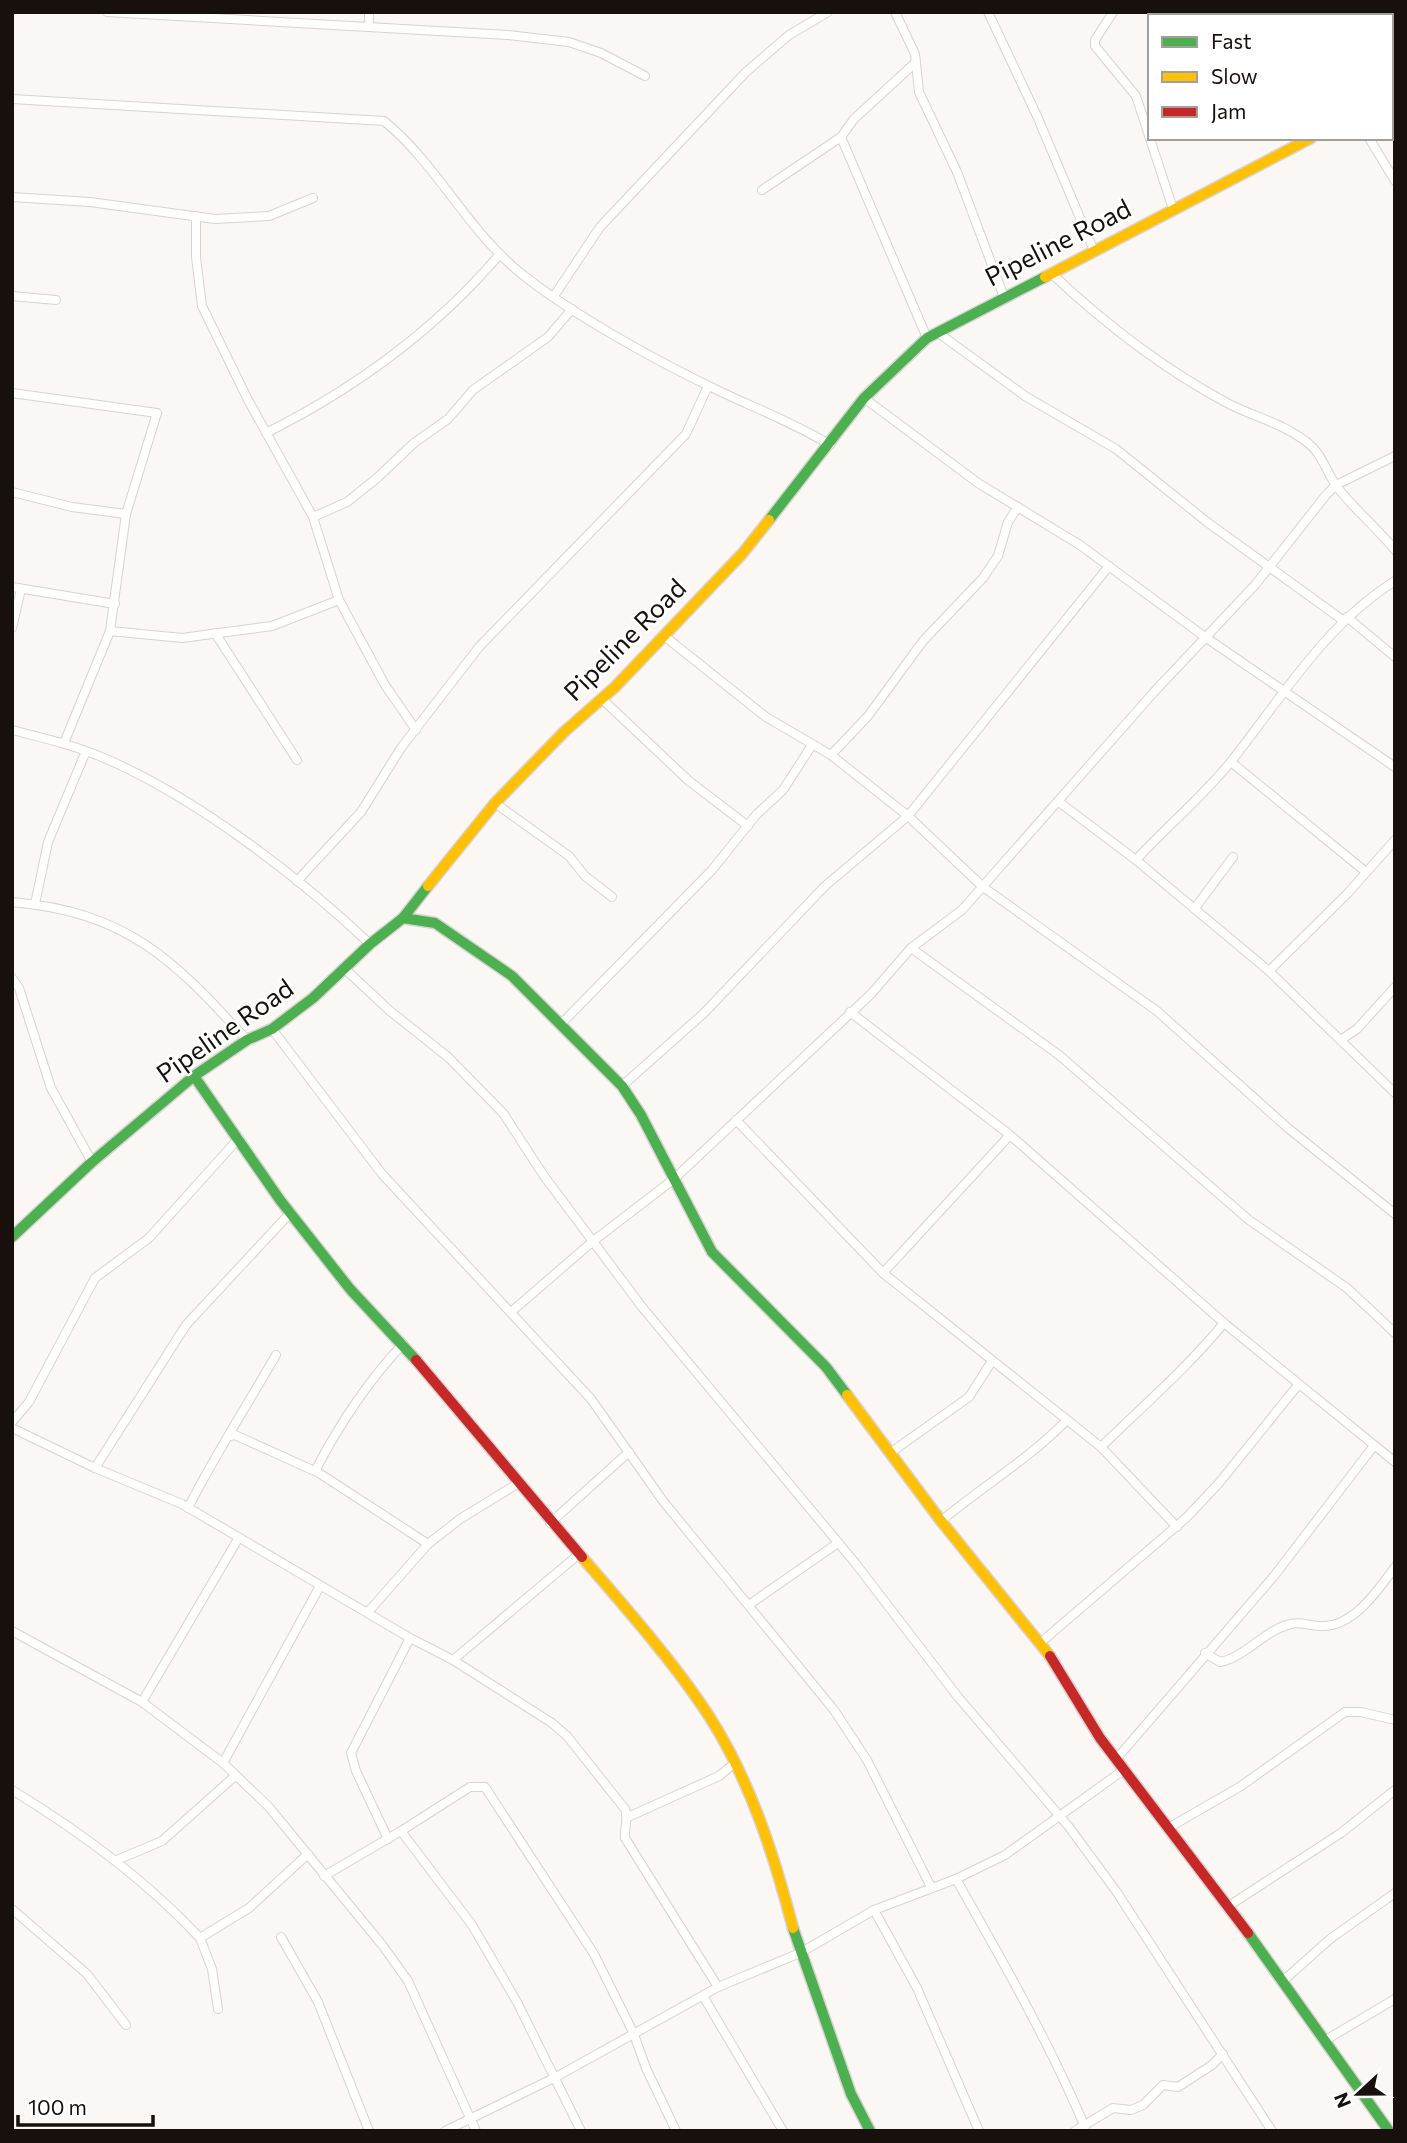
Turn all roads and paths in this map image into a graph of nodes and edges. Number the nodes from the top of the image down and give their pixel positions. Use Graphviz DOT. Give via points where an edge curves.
graph roads {
  1 [pos="107,12"];
  2 [pos="369,12"];
  3 [pos="828,12"];
  4 [pos="895,12"];
  5 [pos="988,12"];
  6 [pos="1113,12"];
  7 [pos="154,14"];
  8 [pos="267,17"];
  9 [pos="369,27"];
  10 [pos="916,62"];
  11 [pos="645,76"];
  12 [pos="899,76"];
  13 [pos="916,84"];
  14 [pos="12,99"];
  15 [pos="1148,133"];
  16 [pos="841,137"];
  17 [pos="1150,140"];
  18 [pos="1307,140"];
  19 [pos="1370,140"];
  20 [pos="1395,181"];
  21 [pos="762,190"];
  22 [pos="12,197"];
  23 [pos="313,198"];
  24 [pos="1173,209"];
  25 [pos="196,216"];
  26 [pos="1094,251"];
  27 [pos="500,254"];
  28 [pos="1051,273"];
  29 [pos="12,296"];
  30 [pos="554,296"];
  31 [pos="1004,297"];
  32 [pos="56,300"];
  33 [pos="572,309"];
  34 [pos="932,335"];
  35 [pos="708,386"];
  36 [pos="12,393"];
  37 [pos="864,398"];
  38 [pos="266,433"];
  39 [pos="830,445"];
  40 [pos="1395,456"];
  41 [pos="1336,485"];
  42 [pos="12,492"];
  43 [pos="1018,507"];
  44 [pos="126,514"];
  45 [pos="313,517"];
  46 [pos="1395,550"];
  47 [pos="1109,566"];
  48 [pos="1269,568"];
  49 [pos="1395,581"];
  50 [pos="17,588"];
  51 [pos="339,600"];
  52 [pos="115,604"];
  53 [pos="1346,619"];
  54 [pos="12,628"];
  55 [pos="110,631"];
  56 [pos="215,633"];
  57 [pos="663,635"];
  58 [pos="1205,637"];
  59 [pos="1395,657"];
  60 [pos="1285,690"];
  61 [pos="602,699"];
  62 [pos="12,730"];
  63 [pos="416,730"];
  64 [pos="64,743"];
  65 [pos="812,745"];
  66 [pos="86,751"];
  67 [pos="831,755"];
  68 [pos="297,760"];
  69 [pos="1231,762"];
  70 [pos="1395,766"];
  71 [pos="1059,802"];
  72 [pos="495,803"];
  73 [pos="908,816"];
  74 [pos="748,826"];
  75 [pos="1395,840"];
  76 [pos="1233,857"];
  77 [pos="1136,860"];
  78 [pos="1366,872"];
  79 [pos="297,881"];
  80 [pos="983,887"];
  81 [pos="612,897"];
  82 [pos="12,902"];
  83 [pos="35,904"];
  84 [pos="1195,908"];
  85 [pos="403,918"];
  86 [pos="370,944"];
  87 [pos="911,948"];
  88 [pos="345,969"];
  89 [pos="1269,971"];
  90 [pos="12,978"];
  91 [pos="1395,987"];
  92 [pos="850,1012"];
  93 [pos="562,1023"];
  94 [pos="272,1029"];
  95 [pos="1342,1039"];
  96 [pos="247,1040"];
  97 [pos="194,1076"];
  98 [pos="622,1086"];
  99 [pos="1395,1093"];
  100 [pos="736,1120"];
  101 [pos="1010,1135"];
  102 [pos="239,1138"];
  103 [pos="92,1162"];
  104 [pos="674,1179"];
  105 [pos="290,1212"];
  106 [pos="1395,1214"];
  107 [pos="12,1237"];
  108 [pos="592,1242"];
  109 [pos="883,1273"];
  110 [pos="511,1312"];
  111 [pos="1224,1323"];
  112 [pos="1395,1333"];
  113 [pos="403,1344"];
  114 [pos="276,1355"];
  115 [pos="992,1361"];
  116 [pos="1298,1385"];
  117 [pos="1067,1420"];
  118 [pos="12,1422"];
  119 [pos="12,1428"];
  120 [pos="230,1436"];
  121 [pos="1101,1447"];
  122 [pos="1373,1447"];
  123 [pos="629,1452"];
  124 [pos="890,1452"];
  125 [pos="1395,1462"];
  126 [pos="95,1468"];
  127 [pos="315,1472"];
  128 [pos="517,1484"];
  129 [pos="188,1508"];
  130 [pos="941,1521"];
  131 [pos="550,1523"];
  132 [pos="1177,1527"];
  133 [pos="238,1539"];
  134 [pos="838,1543"];
  135 [pos="428,1544"];
  136 [pos="578,1555"];
  137 [pos="1395,1567"];
  138 [pos="320,1586"];
  139 [pos="750,1604"];
  140 [pos="369,1611"];
  141 [pos="12,1632"];
  142 [pos="410,1638"];
  143 [pos="1039,1644"];
  144 [pos="1205,1653"];
  145 [pos="453,1660"];
  146 [pos="142,1702"];
  147 [pos="1395,1720"];
  148 [pos="1118,1757"];
  149 [pos="223,1763"];
  150 [pos="734,1763"];
  151 [pos="1125,1769"];
  152 [pos="235,1776"];
  153 [pos="12,1790"];
  154 [pos="1395,1790"];
  155 [pos="1061,1816"];
  156 [pos="628,1817"];
  157 [pos="1170,1827"];
  158 [pos="401,1831"];
  159 [pos="388,1839"];
  160 [pos="307,1854"];
  161 [pos="117,1860"];
  162 [pos="324,1876"];
  163 [pos="956,1879"];
  164 [pos="931,1887"];
  165 [pos="1395,1893"];
  166 [pos="1227,1907"];
  167 [pos="12,1909"];
  168 [pos="874,1910"];
  169 [pos="281,1937"];
  170 [pos="200,1938"];
  171 [pos="800,1953"];
  172 [pos="1284,1980"];
  173 [pos="718,1987"];
  174 [pos="703,1996"];
  175 [pos="1395,1999"];
  176 [pos="218,2009"];
  177 [pos="126,2025"];
  178 [pos="633,2032"];
  179 [pos="1324,2041"];
  180 [pos="1223,2054"];
  181 [pos="556,2077"];
  182 [pos="471,2118"];
  183 [pos="1085,2127"];
  184 [pos="369,2131"];
  185 [pos="445,2131"];
  186 [pos="476,2131"];
  187 [pos="581,2131"];
  188 [pos="676,2131"];
  189 [pos="783,2131"];
  190 [pos="870,2131"];
  191 [pos="979,2131"];
  192 [pos="1075,2131"];
  193 [pos="1272,2131"];
  194 [pos="1389,2131"];
  1 -- 7 [label="street"];
  2 -- 9 [label="street"];
  3 -- 30 [label="street" via="789,35 746,72 600,227"];
  4 -- 10 [label="street"];
  5 -- 26 [label="street"];
  6 -- 15 [label="street" via="1095,46 1136,96"];
  7 -- 8 [label="street"];
  8 -- 9 [label="street"];
  9 -- 11 [label="street" via="569,42"];
  10 -- 12 [label="street"];
  10 -- 13 [label="street"];
  12 -- 13 [label="street"];
  12 -- 16 [label="street"];
  13 -- 31 [label="street" via="957,172"];
  14 -- 27 [label="street" via="384,121 405,138 470,223"];
  16 -- 21 [label="street"];
  16 -- 34 [label="street"];
  17 -- 24 [label="street"];
  18 -- 24 [label="street, Pipeline Road"];
  19 -- 20 [label="street"];
  22 -- 25 [label="street"];
  23 -- 25 [label="street" via="268,216"];
  24 -- 26 [label="street, Pipeline Road"];
  25 -- 38 [label="street" via="202,306"];
  26 -- 28 [label="street, Pipeline Road"];
  27 -- 30 [label="street"];
  27 -- 38 [label="street" via="474,284 370,372 321,405"];
  28 -- 31 [label="street, Pipeline Road"];
  28 -- 41 [label="street" via="1098,317 1160,362 1228,403 1289,429 1324,459"];
  29 -- 32 [label="street"];
  30 -- 33 [label="street"];
  31 -- 34 [label="street, Pipeline Road"];
  33 -- 35 [label="street"];
  33 -- 45 [label="street" via="548,337 473,390 448,419 376,479 347,502"];
  34 -- 37 [label="street, Pipeline Road"];
  34 -- 48 [label="street" via="1116,449"];
  35 -- 39 [label="street" via="799,426"];
  35 -- 63 [label="street" via="686,434 479,647"];
  36 -- 44 [label="street" via="158,413"];
  37 -- 39 [label="street, Pipeline Road"];
  37 -- 43 [label="street" via="933,452"];
  38 -- 45 [label="street"];
  39 -- 57 [label="street, Pipeline Road" via="742,554"];
  40 -- 41 [label="street"];
  41 -- 46 [label="street"];
  41 -- 48 [label="street"];
  42 -- 44 [label="street"];
  43 -- 47 [label="street"];
  43 -- 67 [label="street" via="1008,522 998,556 983,578 923,641 868,716"];
  44 -- 52 [label="street"];
  45 -- 51 [label="street"];
  47 -- 58 [label="street"];
  47 -- 73 [label="street"];
  48 -- 53 [label="street"];
  48 -- 58 [label="street"];
  49 -- 53 [label="street"];
  50 -- 52 [label="street"];
  50 -- 54 [label="street"];
  51 -- 56 [label="street" via="272,626"];
  51 -- 63 [label="street" via="385,685"];
  52 -- 55 [label="street"];
  53 -- 59 [label="street"];
  53 -- 60 [label="street"];
  55 -- 56 [label="street" via="182,638"];
  55 -- 64 [label="street"];
  56 -- 68 [label="street"];
  57 -- 61 [label="street, Pipeline Road"];
  57 -- 65 [label="street" via="766,717"];
  58 -- 60 [label="street"];
  58 -- 71 [label="street"];
  60 -- 69 [label="street"];
  60 -- 70 [label="street"];
  61 -- 72 [label="street, Pipeline Road"];
  61 -- 74 [label="street" via="689,780"];
  62 -- 64 [label="street"];
  63 -- 79 [label="street" via="361,812"];
  64 -- 66 [label="street"];
  65 -- 67 [label="street"];
  65 -- 74 [label="street" via="783,790"];
  66 -- 79 [label="street" via="192,806"];
  66 -- 83 [label="street" via="48,842"];
  67 -- 73 [label="street"];
  69 -- 77 [label="street"];
  69 -- 78 [label="street"];
  71 -- 77 [label="street"];
  71 -- 80 [label="street"];
  72 -- 81 [label="street" via="569,856"];
  72 -- 85 [label="street, Pipeline Road"];
  73 -- 80 [label="street"];
  73 -- 98 [label="street" via="825,886 704,1013"];
  74 -- 93 [label="street" via="685,900"];
  75 -- 78 [label="street"];
  76 -- 84 [label="street"];
  77 -- 84 [label="street"];
  78 -- 89 [label="street"];
  79 -- 86 [label="street"];
  80 -- 87 [label="street" via="942,928"];
  80 -- 106 [label="street" via="1157,1011 1289,1129"];
  82 -- 83 [label="street"];
  83 -- 96 [label="street" via="101,920 147,943 200,988"];
  84 -- 89 [label="street"];
  85 -- 86 [label="street, Pipeline Road"];
  85 -- 93 [label="street" via="435,923 512,976"];
  86 -- 88 [label="street, Pipeline Road"];
  87 -- 92 [label="street"];
  87 -- 112 [label="street" via="1059,1055 1249,1220 1347,1289"];
  88 -- 94 [label="street, Pipeline Road"];
  88 -- 108 [label="street" via="448,1057 503,1113"];
  89 -- 95 [label="street"];
  90 -- 103 [label="street" via="51,1088"];
  91 -- 95 [label="street"];
  92 -- 100 [label="street"];
  92 -- 101 [label="street"];
  93 -- 98 [label="street"];
  94 -- 96 [label="street, Pipeline Road"];
  94 -- 110 [label="street" via="382,1174"];
  95 -- 99 [label="street"];
  96 -- 97 [label="street, Pipeline Road"];
  97 -- 102 [label="street"];
  97 -- 103 [label="street, Pipeline Road"];
  98 -- 104 [label="street"];
  100 -- 104 [label="street"];
  100 -- 109 [label="street"];
  101 -- 109 [label="street"];
  101 -- 111 [label="street"];
  102 -- 105 [label="street"];
  102 -- 118 [label="street" via="149,1238 94,1278 29,1402"];
  103 -- 107 [label="street, Pipeline Road"];
  104 -- 108 [label="street"];
  104 -- 124 [label="street" via="712,1252 826,1367"];
  105 -- 113 [label="street" via="350,1289"];
  105 -- 126 [label="street" via="186,1325"];
  108 -- 110 [label="street"];
  108 -- 134 [label="street"];
  109 -- 115 [label="street"];
  110 -- 123 [label="street" via="591,1399"];
  111 -- 116 [label="street"];
  111 -- 121 [label="street" via="1181,1373"];
  113 -- 127 [label="street" via="342,1423"];
  113 -- 128 [label="street"];
  114 -- 120 [label="street"];
  115 -- 117 [label="street"];
  115 -- 124 [label="street" via="969,1396"];
  116 -- 122 [label="street"];
  116 -- 132 [label="street"];
  117 -- 121 [label="street"];
  117 -- 130 [label="street" via="1035,1452"];
  119 -- 126 [label="street"];
  120 -- 127 [label="street"];
  120 -- 129 [label="street"];
  121 -- 132 [label="street"];
  122 -- 125 [label="street"];
  122 -- 144 [label="street" via="1274,1576"];
  123 -- 131 [label="street"];
  123 -- 139 [label="street" via="663,1501"];
  124 -- 130 [label="street"];
  126 -- 129 [label="street"];
  127 -- 135 [label="street"];
  128 -- 131 [label="street"];
  128 -- 135 [label="street"];
  129 -- 133 [label="street"];
  130 -- 143 [label="street"];
  131 -- 136 [label="street"];
  132 -- 143 [label="street"];
  133 -- 138 [label="street"];
  133 -- 146 [label="street"];
  134 -- 139 [label="street"];
  134 -- 155 [label="street" via="958,1697"];
  135 -- 140 [label="street"];
  136 -- 145 [label="street"];
  136 -- 150 [label="street" via="709,1716"];
  137 -- 144 [label="street" via="1352,1618 1325,1626 1292,1623 1230,1660 1220,1662"];
  138 -- 140 [label="street"];
  138 -- 149 [label="street"];
  139 -- 164 [label="street" via="834,1710 867,1760"];
  140 -- 142 [label="street"];
  141 -- 146 [label="street"];
  142 -- 145 [label="street"];
  142 -- 159 [label="street" via="351,1753"];
  143 -- 148 [label="street" via="1060,1668 1100,1738"];
  144 -- 148 [label="street"];
  145 -- 156 [label="street" via="567,1736"];
  146 -- 149 [label="street"];
  147 -- 157 [label="street" via="1345,1712 1241,1786"];
  148 -- 151 [label="street"];
  149 -- 152 [label="street"];
  150 -- 156 [label="street" via="719,1776"];
  150 -- 171 [label="street" via="776,1864"];
  151 -- 155 [label="street"];
  151 -- 157 [label="street"];
  152 -- 160 [label="street"];
  152 -- 161 [label="street" via="162,1841"];
  153 -- 161 [label="street"];
  154 -- 166 [label="street" via="1341,1833"];
  155 -- 163 [label="street" via="1005,1854"];
  155 -- 180 [label="street"];
  156 -- 173 [label="street" via="625,1838"];
  157 -- 166 [label="street"];
  158 -- 159 [label="street"];
  158 -- 178 [label="street" via="470,1787 485,1787 594,1954"];
  158 -- 181 [label="street" via="472,1925"];
  159 -- 162 [label="street"];
  160 -- 162 [label="street"];
  160 -- 170 [label="street" via="249,1908"];
  161 -- 170 [label="street"];
  162 -- 182 [label="street" via="408,1980"];
  163 -- 164 [label="street"];
  163 -- 183 [label="street" via="1010,1973"];
  164 -- 168 [label="street"];
  165 -- 172 [label="street" via="1330,1939"];
  166 -- 172 [label="street"];
  167 -- 177 [label="street" via="87,1974"];
  168 -- 171 [label="street"];
  168 -- 191 [label="street" via="917,1988"];
  169 -- 184 [label="street" via="318,2003"];
  170 -- 176 [label="street" via="212,1969"];
  171 -- 173 [label="street"];
  171 -- 190 [label="street" via="851,2094"];
  172 -- 179 [label="street"];
  173 -- 174 [label="street"];
  174 -- 178 [label="street"];
  174 -- 189 [label="street"];
  175 -- 179 [label="street"];
  178 -- 181 [label="street"];
  178 -- 188 [label="street"];
  179 -- 194 [label="street"];
  180 -- 183 [label="street" via="1178,2087 1163,2085 1143,2105 1130,2110 1113,2108"];
  180 -- 193 [label="street"];
  181 -- 182 [label="street"];
  181 -- 187 [label="street"];
  182 -- 185 [label="street"];
  182 -- 186 [label="street"];
  183 -- 192 [label="street"];
}
